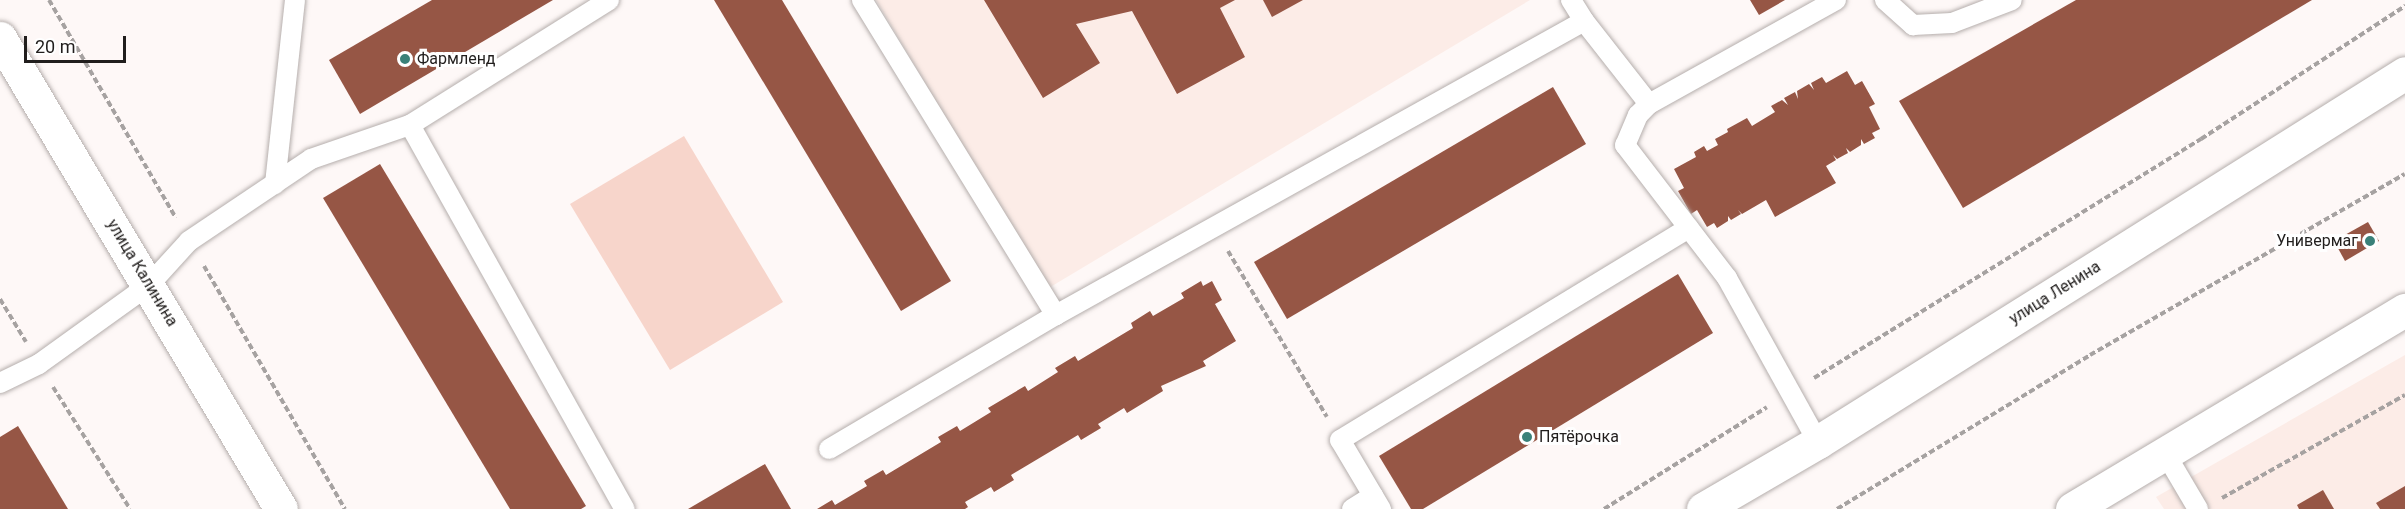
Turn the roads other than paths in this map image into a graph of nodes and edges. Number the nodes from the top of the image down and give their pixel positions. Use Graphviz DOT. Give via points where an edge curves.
graph roads {
  1 [pos="296,0"];
  2 [pos="609,0"];
  3 [pos="862,0"];
  4 [pos="1571,0"];
  5 [pos="1836,0"];
  6 [pos="1885,0"];
  7 [pos="2012,0"];
  8 [pos="1584,21"];
  9 [pos="0,38"];
  10 [pos="2405,73"];
  11 [pos="1649,105"];
  12 [pos="410,125"];
  13 [pos="275,184"];
  14 [pos="1689,228"];
  15 [pos="149,285"];
  16 [pos="2405,310"];
  17 [pos="1056,315"];
  18 [pos="0,383"];
  19 [pos="1818,442"];
  20 [pos="829,448"];
  21 [pos="2165,453"];
  22 [pos="1377,503"];
  23 [pos="2206,506"];
  24 [pos="281,509"];
  25 [pos="625,509"];
  26 [pos="1352,509"];
  27 [pos="1703,509"];
  28 [pos="2072,509"];
  1 -- 13 [label="lane"];
  2 -- 12 [label="lane"];
  3 -- 17 [label="lane"];
  4 -- 8 [label="lane"];
  5 -- 11 [label="lane"];
  6 -- 7 [label="lane" via="1912,25 1952,23"];
  8 -- 11 [label="lane"];
  8 -- 17 [label="lane"];
  9 -- 15 [label="street, улица Калинина"];
  10 -- 19 [label="street, улица Ленина"];
  11 -- 14 [label="lane" via="1638,115 1625,145"];
  12 -- 13 [label="lane" via="311,159"];
  12 -- 25 [label="lane"];
  13 -- 15 [label="lane" via="189,241"];
  14 -- 19 [label="lane" via="1727,278"];
  14 -- 22 [label="lane" via="1340,440"];
  15 -- 18 [label="lane" via="39,364"];
  15 -- 24 [label="street, улица Калинина"];
  16 -- 21 [label="street"];
  17 -- 20 [label="lane"];
  19 -- 27 [label="street, улица Ленина"];
  21 -- 23 [label="lane"];
  21 -- 28 [label="street"];
  22 -- 26 [label="lane"];
}
